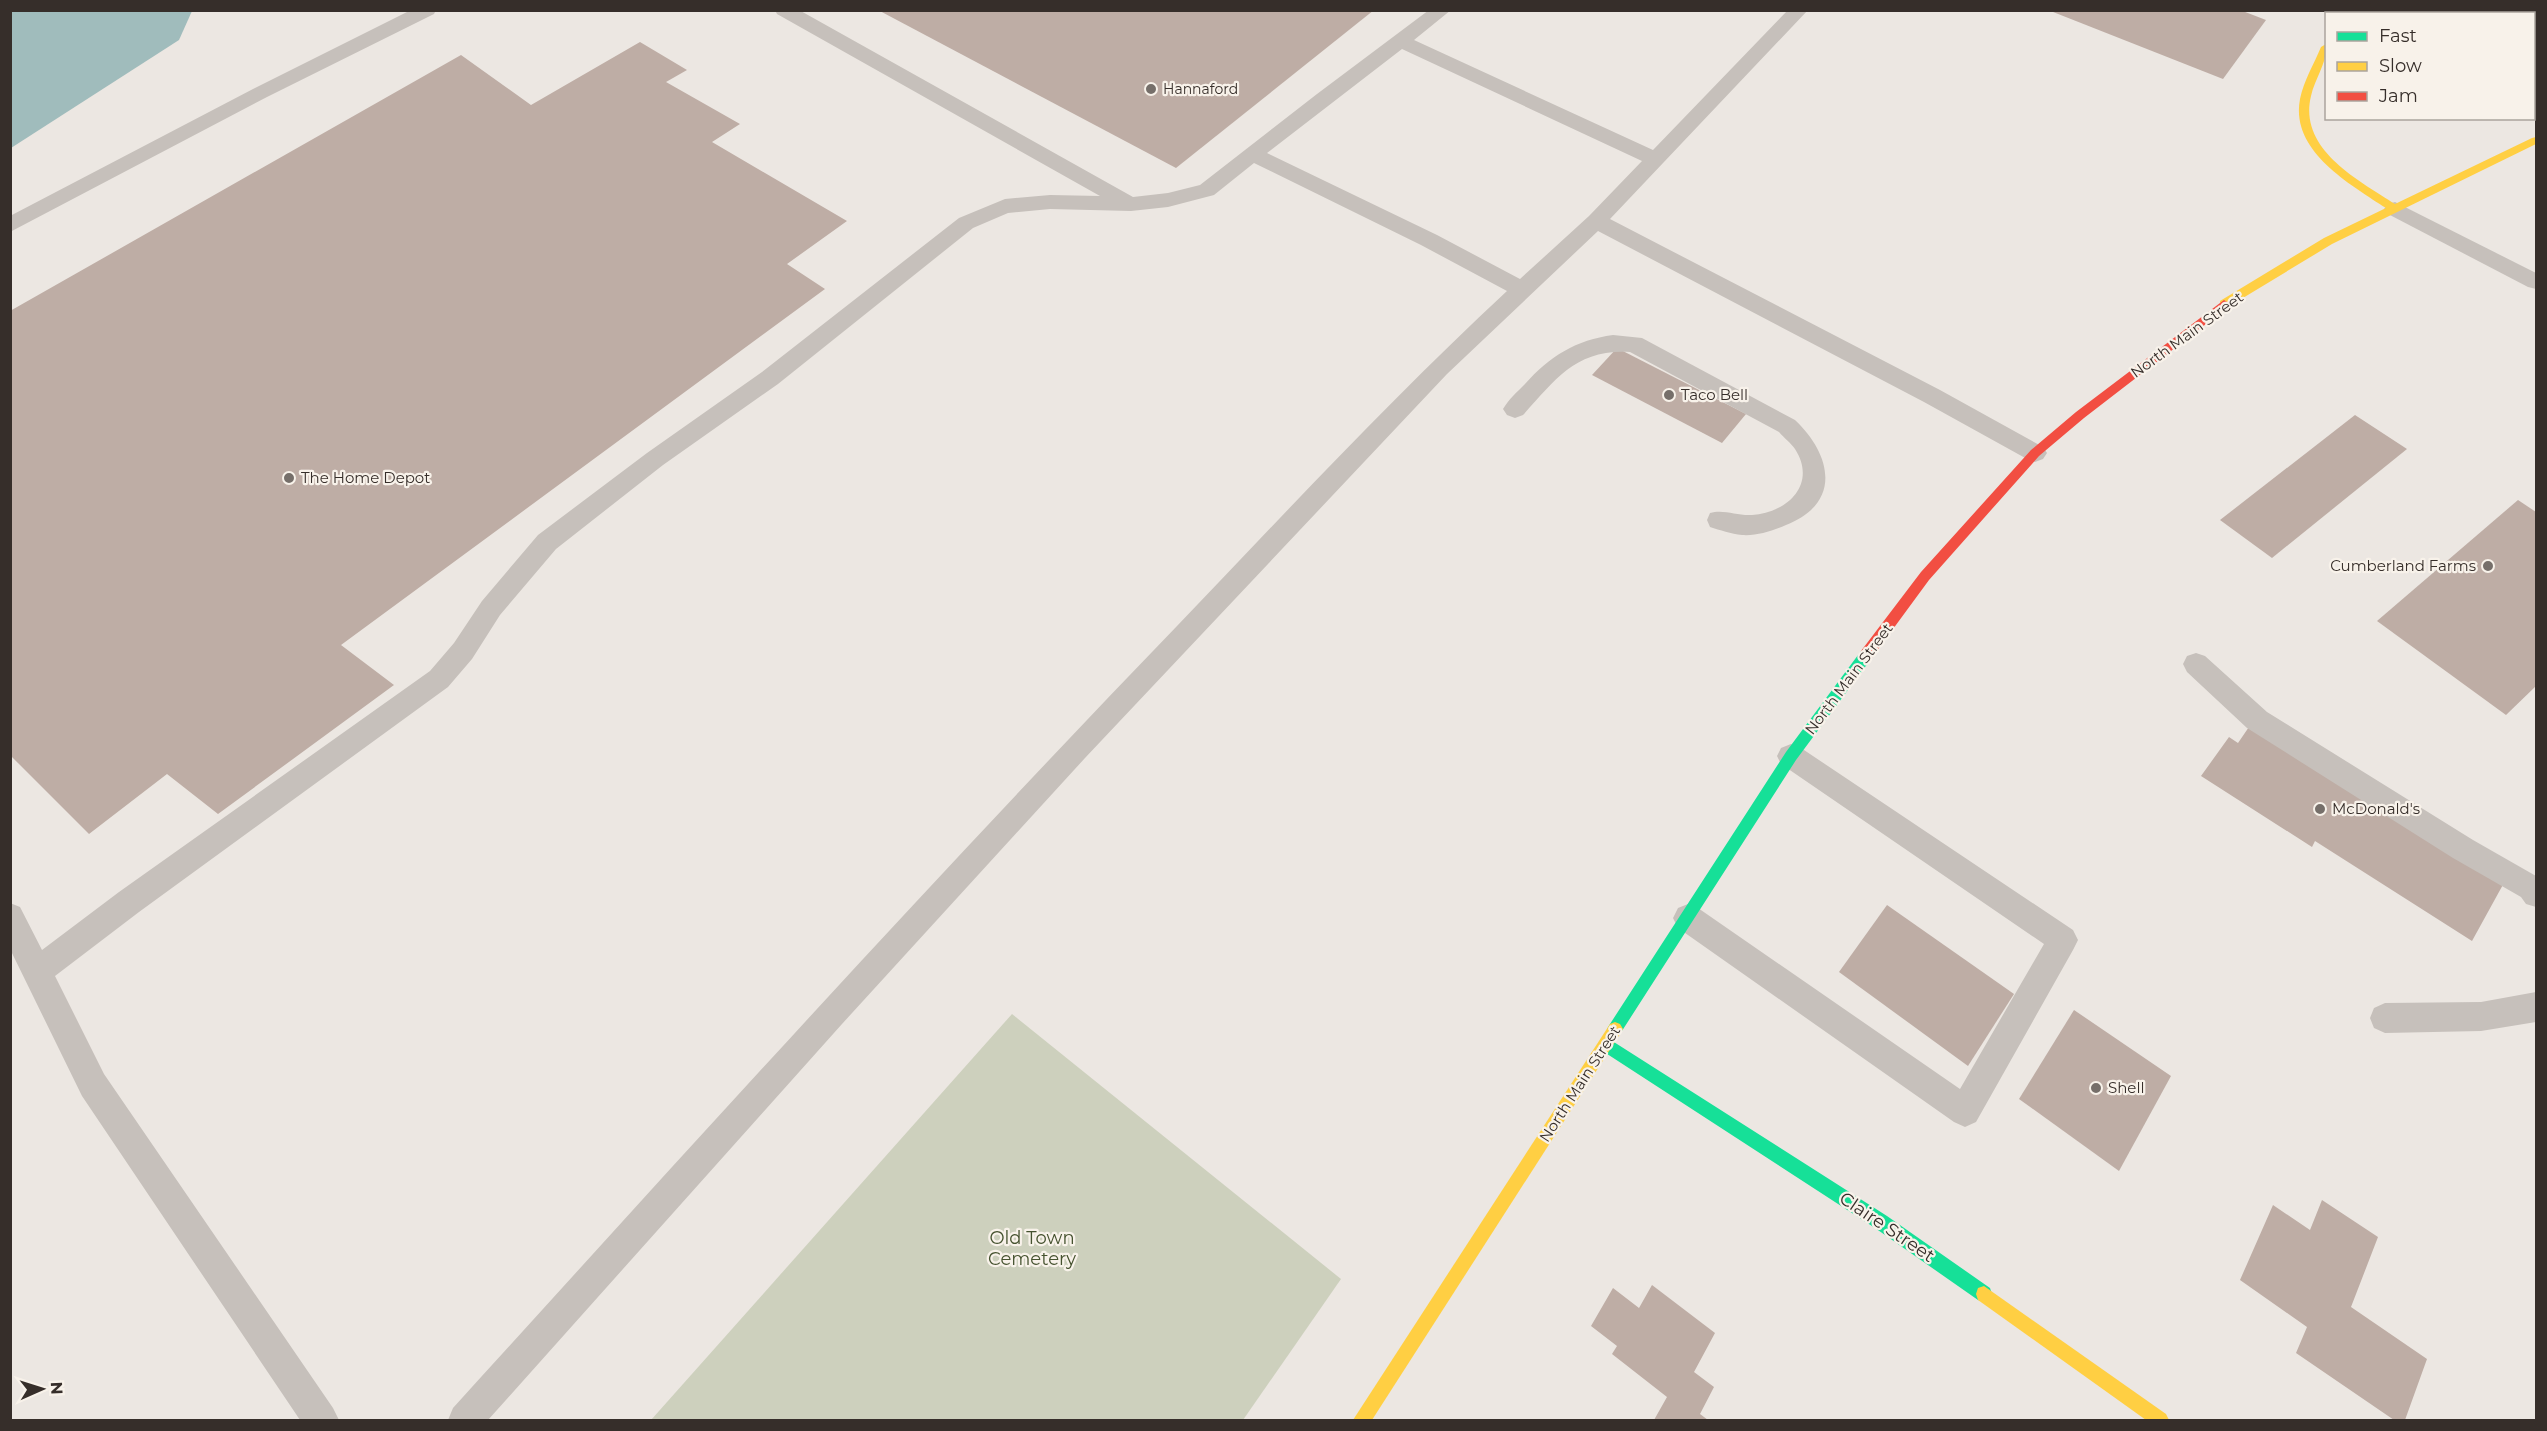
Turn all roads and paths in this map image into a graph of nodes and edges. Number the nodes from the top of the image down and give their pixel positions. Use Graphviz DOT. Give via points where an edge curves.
graph roads {
  1 [pos="427,10"];
  2 [pos="784,10"];
  3 [pos="1442,10"];
  4 [pos="1799,10"];
  5 [pos="1402,42"];
  6 [pos="2325,49"];
  7 [pos="2536,140"];
  8 [pos="1254,155"];
  9 [pos="1654,158"];
  10 [pos="1131,204"];
  11 [pos="2395,209"];
  12 [pos="1596,221"];
  13 [pos="10,225"];
  14 [pos="2536,282"];
  15 [pos="1521,289"];
  16 [pos="1515,409"];
  17 [pos="2036,453"];
  18 [pos="1719,520"];
  19 [pos="2196,664"];
  20 [pos="1791,756"];
  21 [pos="2536,894"];
  22 [pos="10,917"];
  23 [pos="1688,918"];
  24 [pos="37,972"];
  25 [pos="2536,1007"];
  26 [pos="2385,1018"];
  27 [pos="1606,1045"];
  28 [pos="321,1420"];
  29 [pos="465,1420"];
  30 [pos="1362,1420"];
  31 [pos="2160,1420"];
  1 -- 13 [label="lane"];
  2 -- 10 [label="lane"];
  3 -- 5 [label="lane"];
  4 -- 9 [label="lane"];
  5 -- 8 [label="lane"];
  5 -- 9 [label="lane"];
  6 -- 11 [label="main road" via="2303,109 2306,128 2324,155"];
  7 -- 11 [label="main road, North Main Street"];
  8 -- 10 [label="lane" via="1207,190"];
  8 -- 15 [label="lane"];
  9 -- 12 [label="lane"];
  10 -- 24 [label="lane" via="1050,202 1005,206 966,223 770,378 547,542 505,590 464,651 439,679"];
  11 -- 14 [label="lane"];
  11 -- 17 [label="main road, North Main Street" via="2328,241 2216,309"];
  12 -- 15 [label="lane"];
  12 -- 17 [label="lane"];
  15 -- 29 [label="lane" via="1439,368 1075,750 823,1022"];
  16 -- 18 [label="lane" via="1556,364 1597,344 1617,342 1634,344 1787,426 1806,446 1814,470 1813,487 1805,501 1768,522 1743,525"];
  17 -- 20 [label="main road, North Main Street" via="1925,576"];
  19 -- 21 [label="lane" via="2257,720"];
  20 -- 23 [label="main road, North Main Street"];
  20 -- 23 [label="lane" via="2063,940 1965,1110"];
  22 -- 24 [label="lane"];
  23 -- 27 [label="main road, North Main Street"];
  24 -- 28 [label="lane" via="93,1085"];
  25 -- 26 [label="lane" via="2466,1016"];
  27 -- 30 [label="main road, North Main Street"];
  27 -- 31 [label="main road, Claire Street" via="1881,1222"];
}
